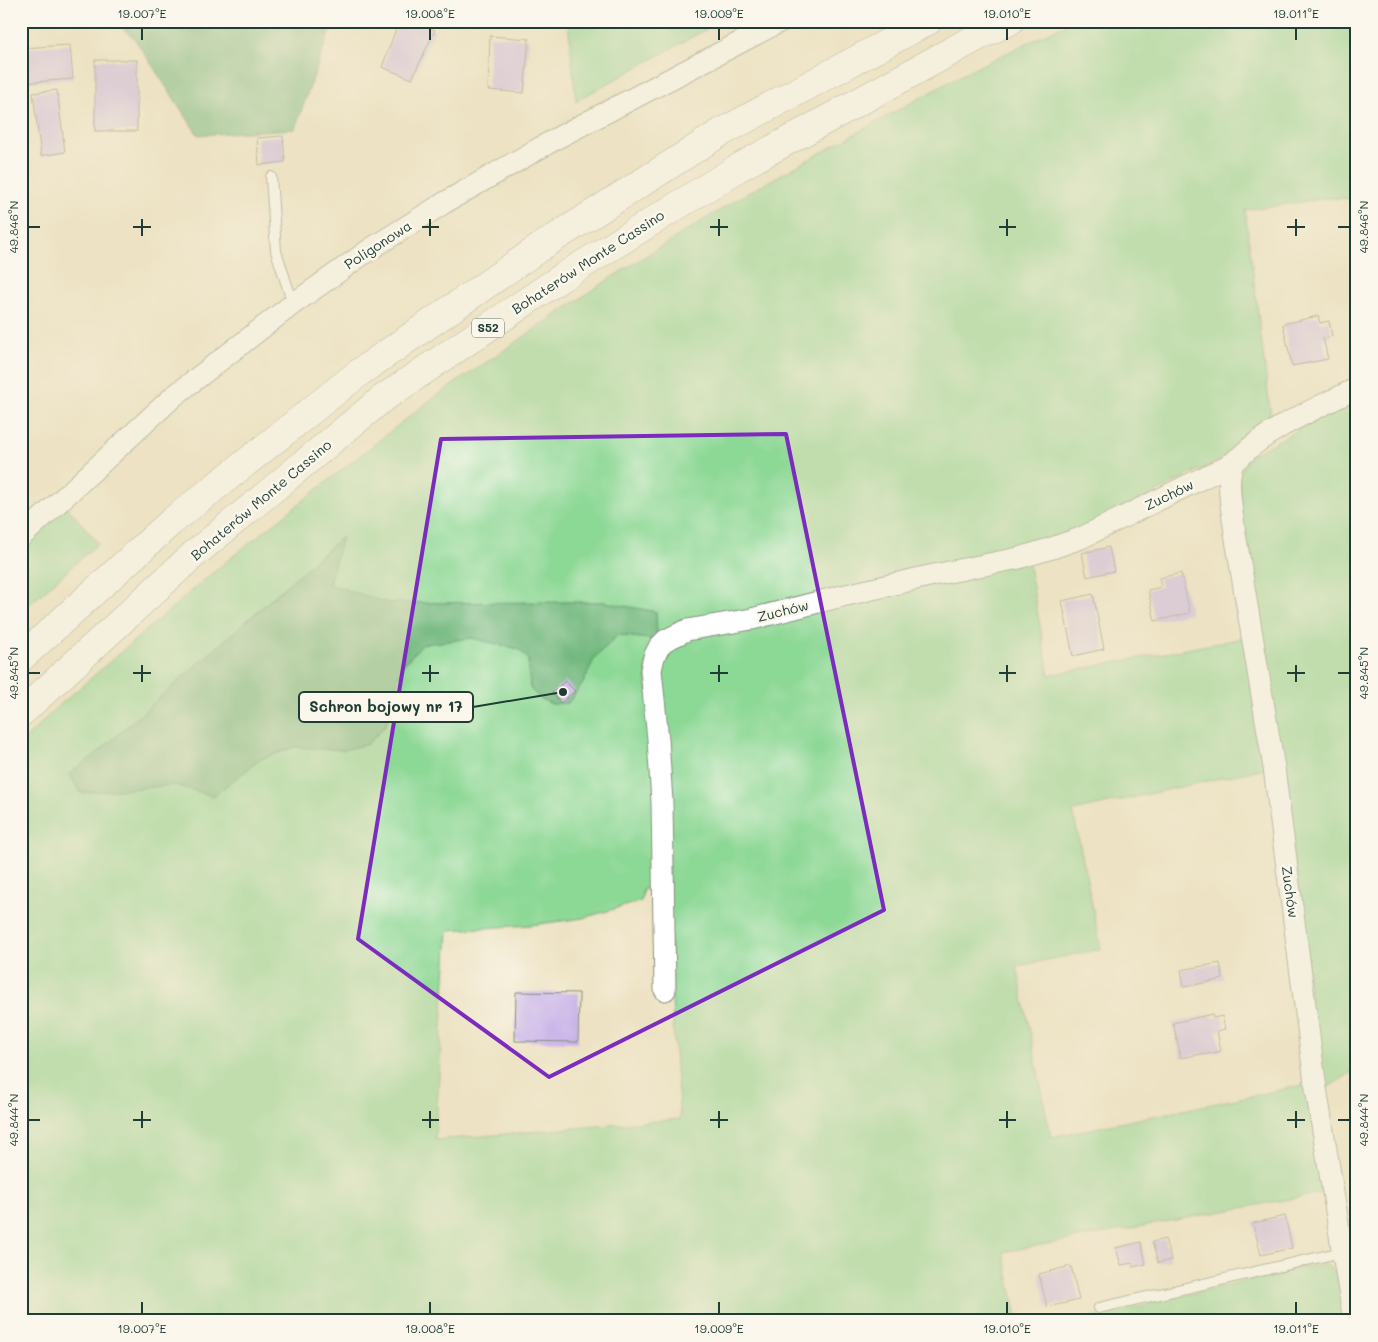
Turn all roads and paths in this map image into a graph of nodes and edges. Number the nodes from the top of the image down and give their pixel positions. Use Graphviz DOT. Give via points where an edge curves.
graph roads {
  1 [pos="780,21"];
  2 [pos="928,21"];
  3 [pos="1010,21"];
  4 [pos="271,177"];
  5 [pos="293,304"];
  6 [pos="1357,388"];
  7 [pos="1233,463"];
  8 [pos="21,537"];
  9 [pos="21,658"];
  10 [pos="21,713"];
  11 [pos="665,990"];
  12 [pos="1348,1257"];
  13 [pos="1098,1308"];
  14 [pos="1354,1321"];
  1 -- 5 [label="street, Poligonowa" via="559,137 444,203 369,250"];
  2 -- 9 [label="highway, S52" via="720,133 542,246 360,372 171,522"];
  3 -- 10 [label="highway, Bohaterów Monte Cassino / S52" via="738,168 562,278 382,399 192,556"];
  4 -- 5 [label="lane" via="276,252"];
  5 -- 8 [label="street, Poligonowa" via="174,396"];
  6 -- 7 [label="street, Zuchów" via="1273,431"];
  7 -- 11 [label="street, Zuchów" via="1081,538 1049,550 842,596 752,620 688,630 666,640 659,647 651,670 662,802"];
  7 -- 12 [label="street, Zuchów" via="1230,495 1235,532 1274,768 1315,1082"];
  12 -- 13 [label="lane"];
  12 -- 14 [label="street, Zuchów"];
}
